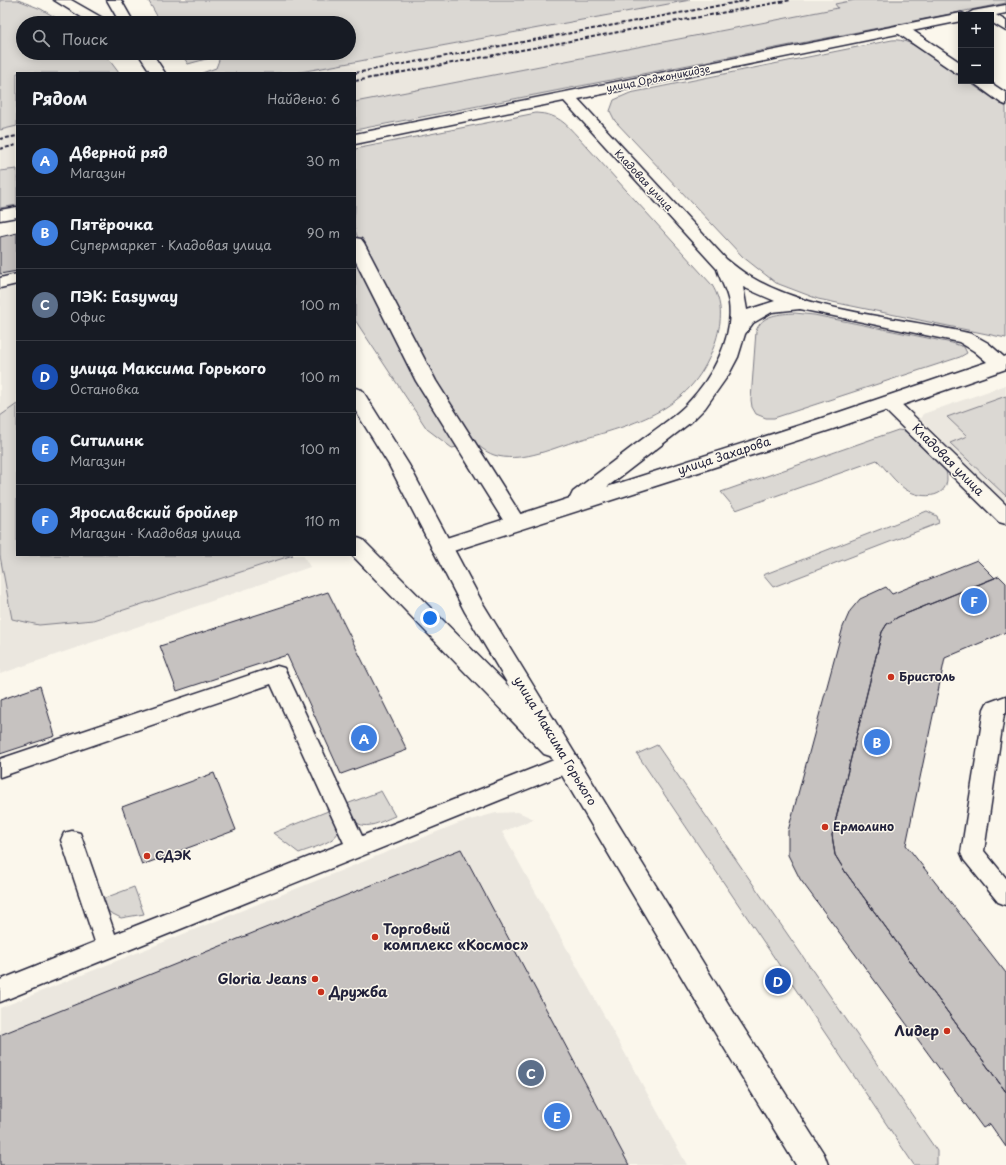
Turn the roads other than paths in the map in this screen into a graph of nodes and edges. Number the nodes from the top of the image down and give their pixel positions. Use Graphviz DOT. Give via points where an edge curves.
graph roads {
  1 [pos="61,0"];
  2 [pos="114,0"];
  3 [pos="1006,8"];
  4 [pos="994,12"];
  5 [pos="89,16"];
  6 [pos="123,16"];
  7 [pos="958,18"];
  8 [pos="994,20"];
  9 [pos="1006,27"];
  10 [pos="901,30"];
  11 [pos="146,60"];
  12 [pos="150,60"];
  13 [pos="958,68"];
  14 [pos="157,72"];
  15 [pos="982,84"];
  16 [pos="567,96"];
  17 [pos="1006,100"];
  18 [pos="356,139"];
  19 [pos="16,212"];
  20 [pos="0,215"];
  21 [pos="356,245"];
  22 [pos="720,263"];
  23 [pos="16,279"];
  24 [pos="0,283"];
  25 [pos="816,307"];
  26 [pos="736,334"];
  27 [pos="1004,363"];
  28 [pos="356,396"];
  29 [pos="889,403"];
  30 [pos="568,506"];
  31 [pos="1006,517"];
  32 [pos="515,523"];
  33 [pos="356,546"];
  34 [pos="442,547"];
  35 [pos="1006,704"];
  36 [pos="569,763"];
  37 [pos="0,768"];
  38 [pos="72,840"];
  39 [pos="357,848"];
  40 [pos="1006,895"];
  41 [pos="108,947"];
  42 [pos="0,991"];
  43 [pos="813,1165"];
  1 -- 5 [label="street"];
  2 -- 6 [label="street"];
  3 -- 4 [label="street"];
  7 -- 10 [label="street, улица Орджоникидзе"];
  8 -- 9 [label="lane"];
  10 -- 13 [label="street"];
  10 -- 16 [label="street, улица Орджоникидзе"];
  11 -- 14 [label="street"];
  12 -- 14 [label="street"];
  15 -- 17 [label="street"];
  16 -- 18 [label="street, улица Орджоникидзе"];
  16 -- 22 [label="street, Кладовая улица"];
  19 -- 20 [label="street"];
  21 -- 32 [label="street" via="426,381"];
  22 -- 25 [label="street" via="732,274 760,290"];
  22 -- 26 [label="street" via="735,287 739,300"];
  23 -- 24 [label="lane"];
  25 -- 26 [label="street" via="794,304 765,308 746,318"];
  25 -- 27 [label="street" via="965,338"];
  26 -- 30 [label="street" via="730,356 720,375 697,405"];
  27 -- 29 [label="street, улица Захарова"];
  28 -- 34 [label="street, улица Максима Горького" via="399,465"];
  29 -- 30 [label="street, улица Захарова"];
  29 -- 31 [label="street, Кладовая улица"];
  30 -- 32 [label="street, улица Захарова"];
  32 -- 34 [label="street, улица Захарова"];
  33 -- 36 [label="street"];
  34 -- 36 [label="street, улица Максима Горького" via="473,606"];
  35 -- 40 [label="lane" via="994,709 972,853"];
  36 -- 39 [label="lane"];
  36 -- 43 [label="street, улица Максима Горького" via="719,1014"];
  37 -- 39 [label="lane" via="277,674"];
  38 -- 41 [label="lane"];
  39 -- 41 [label="lane"];
  41 -- 42 [label="lane"];
}
